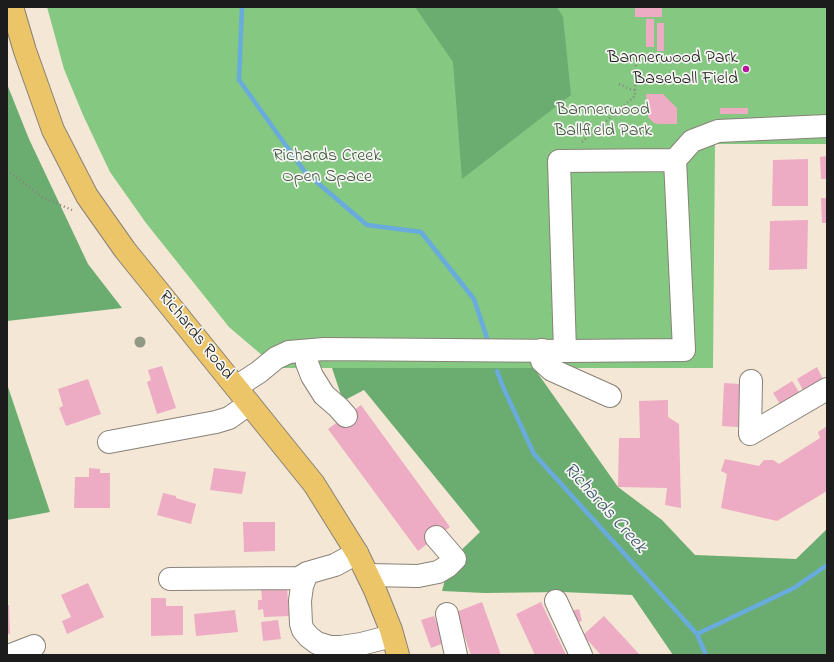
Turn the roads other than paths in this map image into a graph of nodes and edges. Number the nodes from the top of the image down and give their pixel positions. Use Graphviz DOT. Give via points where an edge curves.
graph roads {
  1 [pos="12,7"];
  2 [pos="827,126"];
  3 [pos="675,160"];
  4 [pos="542,350"];
  5 [pos="306,351"];
  6 [pos="565,351"];
  7 [pos="751,381"];
  8 [pos="827,389"];
  9 [pos="243,395"];
  10 [pos="610,396"];
  11 [pos="346,416"];
  12 [pos="109,442"];
  13 [pos="436,537"];
  14 [pos="357,553"];
  15 [pos="307,573"];
  16 [pos="368,575"];
  17 [pos="170,579"];
  18 [pos="556,601"];
  19 [pos="446,614"];
  20 [pos="34,646"];
  21 [pos="395,646"];
  22 [pos="7,655"];
  23 [pos="456,655"];
  24 [pos="581,655"];
  1 -- 9 [label="main road, Richards Road" via="53,130 87,196 125,250"];
  2 -- 3 [label="street" via="718,131 692,141"];
  3 -- 6 [label="street" via="569,161"];
  3 -- 6 [label="street" via="684,350"];
  4 -- 5 [label="street"];
  4 -- 6 [label="street"];
  4 -- 10 [label="street" via="542,361 552,370"];
  5 -- 9 [label="street" via="289,352 276,358 259,372"];
  5 -- 11 [label="street" via="312,376 324,395"];
  7 -- 8 [label="street" via="750,434"];
  9 -- 12 [label="street" via="229,418"];
  9 -- 14 [label="main road, Richards Road" via="314,484"];
  13 -- 16 [label="street" via="455,559 438,572 418,576"];
  14 -- 15 [label="street" via="335,565"];
  14 -- 16 [label="main road, Richards Road"];
  15 -- 17 [label="street" via="299,578"];
  15 -- 21 [label="street" via="300,601 301,624 309,637 330,647 361,644"];
  16 -- 21 [label="main road, Richards Road"];
  18 -- 24 [label="street"];
  19 -- 23 [label="street"];
  20 -- 22 [label="street"];
}
